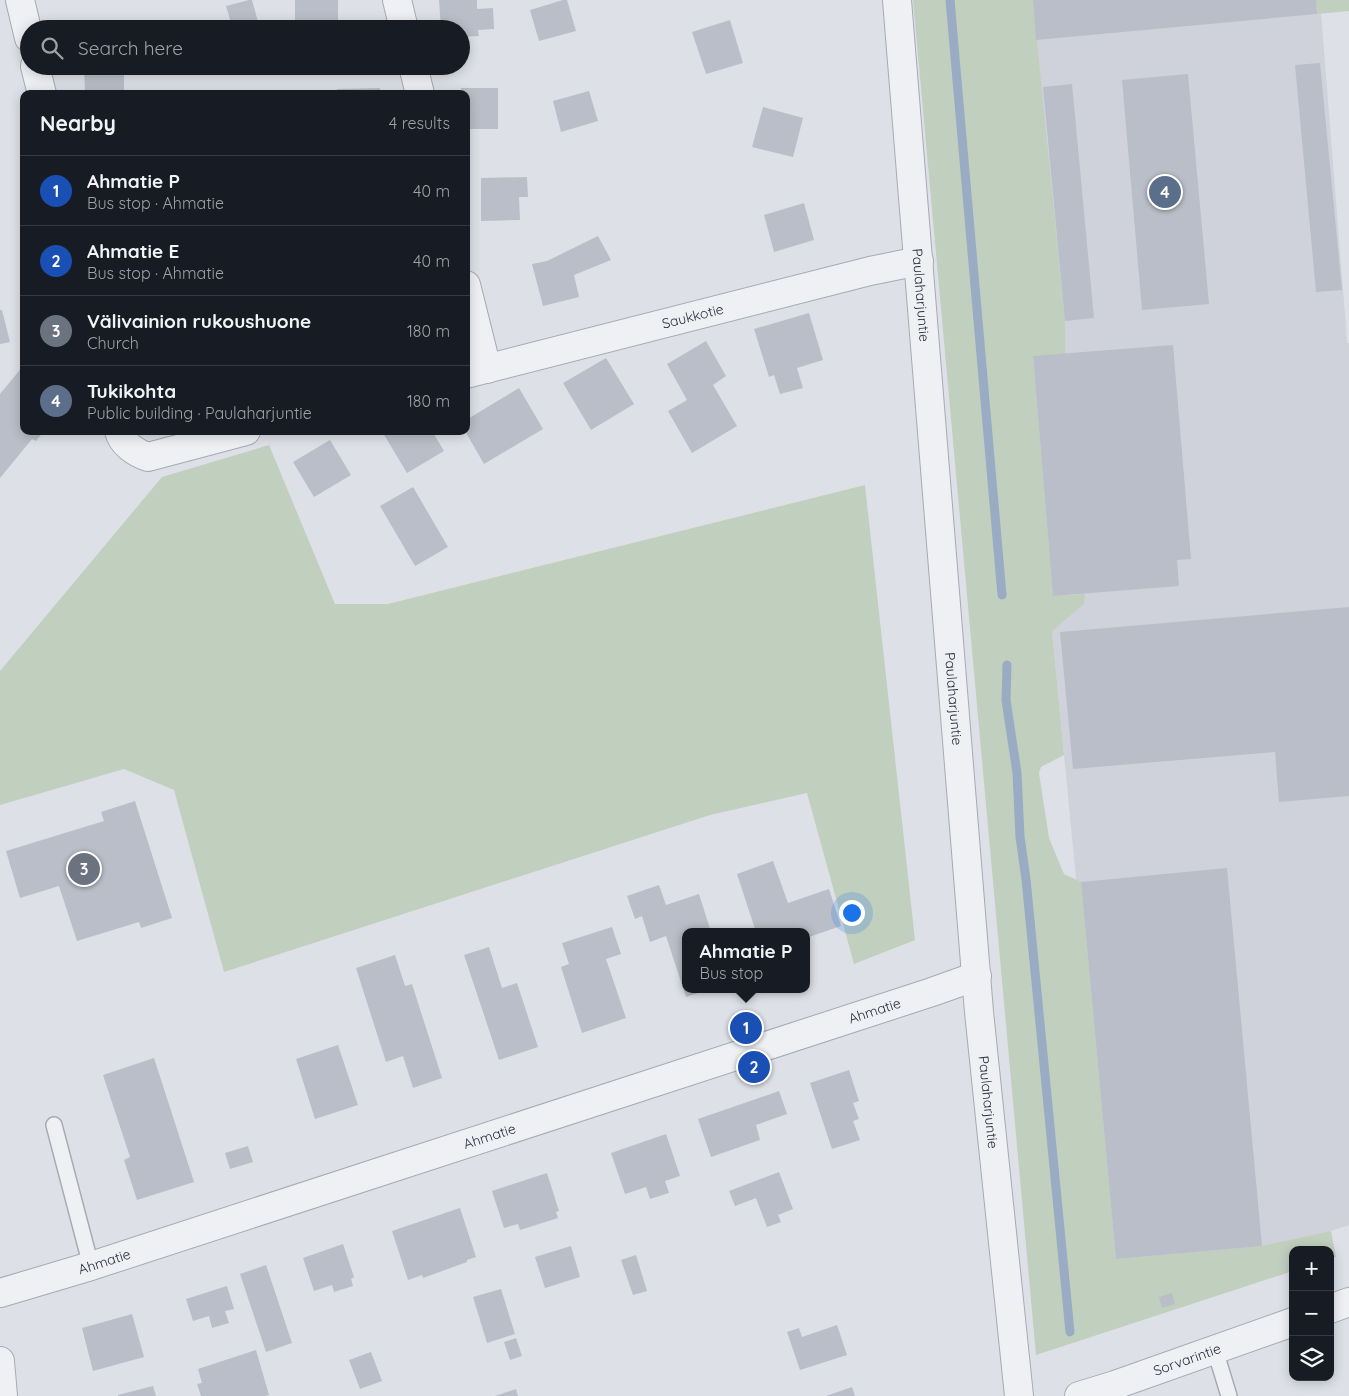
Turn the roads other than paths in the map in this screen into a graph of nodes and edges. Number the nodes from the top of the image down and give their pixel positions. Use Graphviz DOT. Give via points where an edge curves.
graph roads {
  1 [pos="20,0"];
  2 [pos="398,0"];
  3 [pos="897,0"];
  4 [pos="25,20"];
  5 [pos="402,20"];
  6 [pos="37,75"];
  7 [pos="416,75"];
  8 [pos="41,90"];
  9 [pos="419,90"];
  10 [pos="919,260"];
  11 [pos="470,320"];
  12 [pos="476,372"];
  13 [pos="120,435"];
  14 [pos="231,435"];
  15 [pos="977,976"];
  16 [pos="54,1125"];
  17 [pos="91,1266"];
  18 [pos="0,1293"];
  19 [pos="1349,1302"];
  20 [pos="1334,1308"];
  21 [pos="1289,1323"];
  22 [pos="1215,1350"];
  23 [pos="0,1361"];
  24 [pos="3,1396"];
  25 [pos="1019,1396"];
  26 [pos="1079,1396"];
  27 [pos="1229,1396"];
  1 -- 4 [label="street"];
  2 -- 5 [label="street"];
  3 -- 10 [label="street, Paulaharjuntie"];
  6 -- 8 [label="street"];
  7 -- 9 [label="street"];
  10 -- 12 [label="street, Saukkotie"];
  10 -- 15 [label="street, Paulaharjuntie"];
  11 -- 12 [label="street"];
  13 -- 14 [label="street" via="136,453 148,457"];
  15 -- 17 [label="street, Ahmatie"];
  15 -- 25 [label="street, Paulaharjuntie"];
  16 -- 17 [label="lane"];
  17 -- 18 [label="street, Ahmatie"];
  19 -- 20 [label="street"];
  21 -- 22 [label="street, Sorvarintie"];
  22 -- 26 [label="street, Sorvarintie"];
  22 -- 27 [label="lane"];
  23 -- 24 [label="street"];
}
